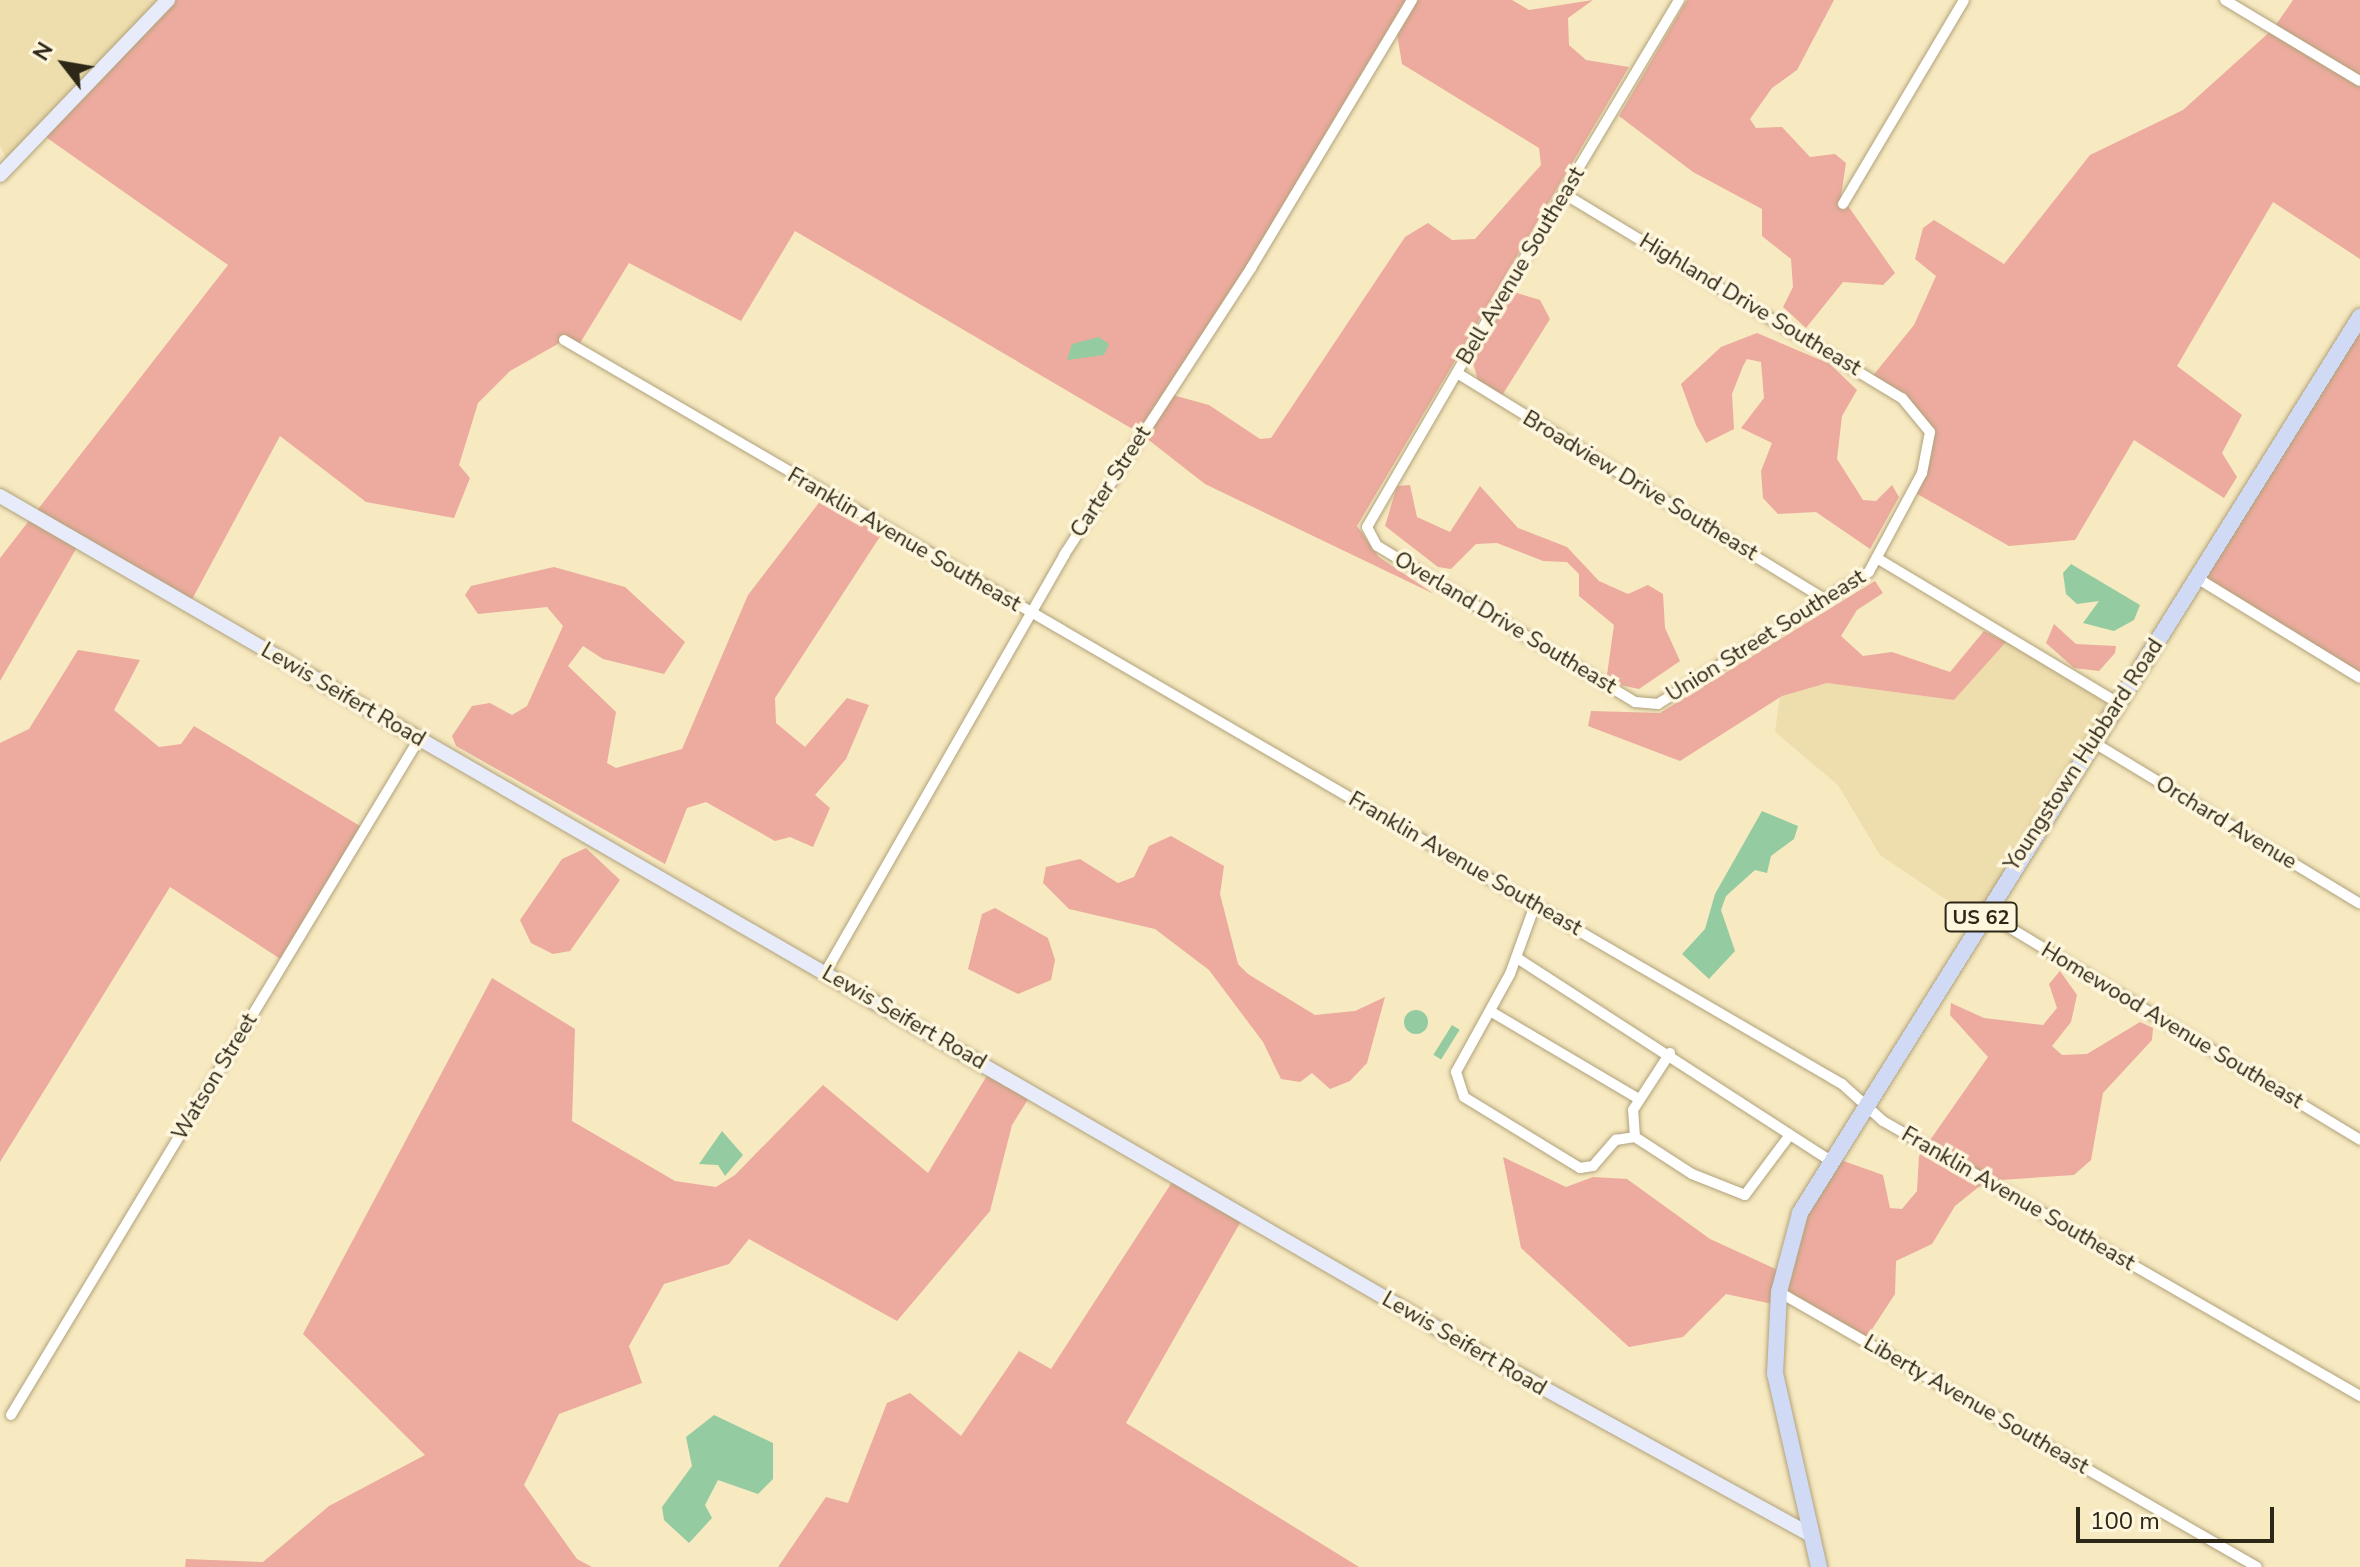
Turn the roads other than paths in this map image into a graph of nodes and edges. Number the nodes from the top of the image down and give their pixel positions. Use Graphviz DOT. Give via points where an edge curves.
graph roads {
  1 [pos="168,0"];
  2 [pos="1412,0"];
  3 [pos="1679,0"];
  4 [pos="1964,0"];
  5 [pos="2225,0"];
  6 [pos="2360,81"];
  7 [pos="0,175"];
  8 [pos="1563,193"];
  9 [pos="1843,204"];
  10 [pos="2360,317"];
  11 [pos="564,340"];
  12 [pos="1457,373"];
  13 [pos="1928,426"];
  14 [pos="0,496"];
  15 [pos="1368,534"];
  16 [pos="1880,560"];
  17 [pos="2197,578"];
  18 [pos="1824,599"];
  19 [pos="1031,614"];
  20 [pos="2360,678"];
  21 [pos="2116,702"];
  22 [pos="1648,705"];
  23 [pos="419,739"];
  24 [pos="2093,742"];
  25 [pos="2360,904"];
  26 [pos="1535,905"];
  27 [pos="1984,912"];
  28 [pos="1517,958"];
  29 [pos="825,973"];
  30 [pos="1490,1011"];
  31 [pos="1670,1053"];
  32 [pos="1639,1099"];
  33 [pos="1862,1104"];
  34 [pos="1789,1136"];
  35 [pos="1635,1137"];
  36 [pos="2360,1140"];
  37 [pos="1828,1159"];
  38 [pos="1779,1292"];
  39 [pos="2360,1396"];
  40 [pos="11,1415"];
  41 [pos="1811,1535"];
  42 [pos="1819,1567"];
  43 [pos="2257,1567"];
  1 -- 7 [label="street"];
  2 -- 19 [label="street, Carter Street"];
  3 -- 8 [label="street, Bell Avenue Southeast"];
  4 -- 9 [label="street"];
  5 -- 6 [label="street"];
  8 -- 12 [label="street, Bell Avenue Southeast"];
  8 -- 13 [label="street, Highland Drive Southeast" via="1902,398"];
  10 -- 17 [label="main road, Youngstown Hubbard Road / US 62"];
  11 -- 19 [label="street, Franklin Avenue Southeast"];
  12 -- 15 [label="street, Bell Avenue Southeast" via="1369,521"];
  12 -- 18 [label="street, Broadview Drive Southeast"];
  13 -- 16 [label="street, Union Street Southeast" via="1928,459"];
  14 -- 23 [label="street, Lewis Seifert Road"];
  15 -- 22 [label="street, Overland Drive Southeast"];
  16 -- 18 [label="street, Union Street Southeast"];
  16 -- 21 [label="street"];
  17 -- 20 [label="street"];
  17 -- 21 [label="main road, Youngstown Hubbard Road / US 62"];
  18 -- 22 [label="street, Union Street Southeast" via="1668,700"];
  19 -- 26 [label="street, Franklin Avenue Southeast"];
  19 -- 29 [label="street, Carter Street"];
  21 -- 24 [label="main road, Youngstown Hubbard Road / US 62"];
  23 -- 29 [label="street, Lewis Seifert Road"];
  23 -- 40 [label="street, Watson Street"];
  24 -- 25 [label="street, Orchard Avenue"];
  24 -- 27 [label="main road, Youngstown Hubbard Road / US 62"];
  26 -- 28 [label="street"];
  26 -- 33 [label="street, Franklin Avenue Southeast" via="1842,1084"];
  27 -- 33 [label="main road, Youngstown Hubbard Road / US 62"];
  27 -- 36 [label="street, Homewood Avenue Southeast"];
  28 -- 30 [label="street"];
  28 -- 31 [label="street"];
  29 -- 41 [label="street, Lewis Seifert Road" via="1539,1387"];
  30 -- 32 [label="street"];
  30 -- 35 [label="street" via="1456,1072 1464,1097 1580,1168 1593,1166 1616,1140"];
  31 -- 32 [label="street"];
  31 -- 34 [label="street"];
  32 -- 35 [label="street"];
  33 -- 37 [label="main road, Youngstown Hubbard Road / US 62"];
  33 -- 39 [label="street, Franklin Avenue Southeast"];
  34 -- 35 [label="street" via="1745,1195 1692,1174"];
  34 -- 37 [label="street"];
  37 -- 38 [label="main road, Youngstown Hubbard Road / US 62" via="1800,1213"];
  38 -- 41 [label="main road, Youngstown Hubbard Road / US 62" via="1775,1374"];
  38 -- 43 [label="street, Liberty Avenue Southeast"];
  41 -- 42 [label="main road, Youngstown Hubbard Road / US 62"];
}
